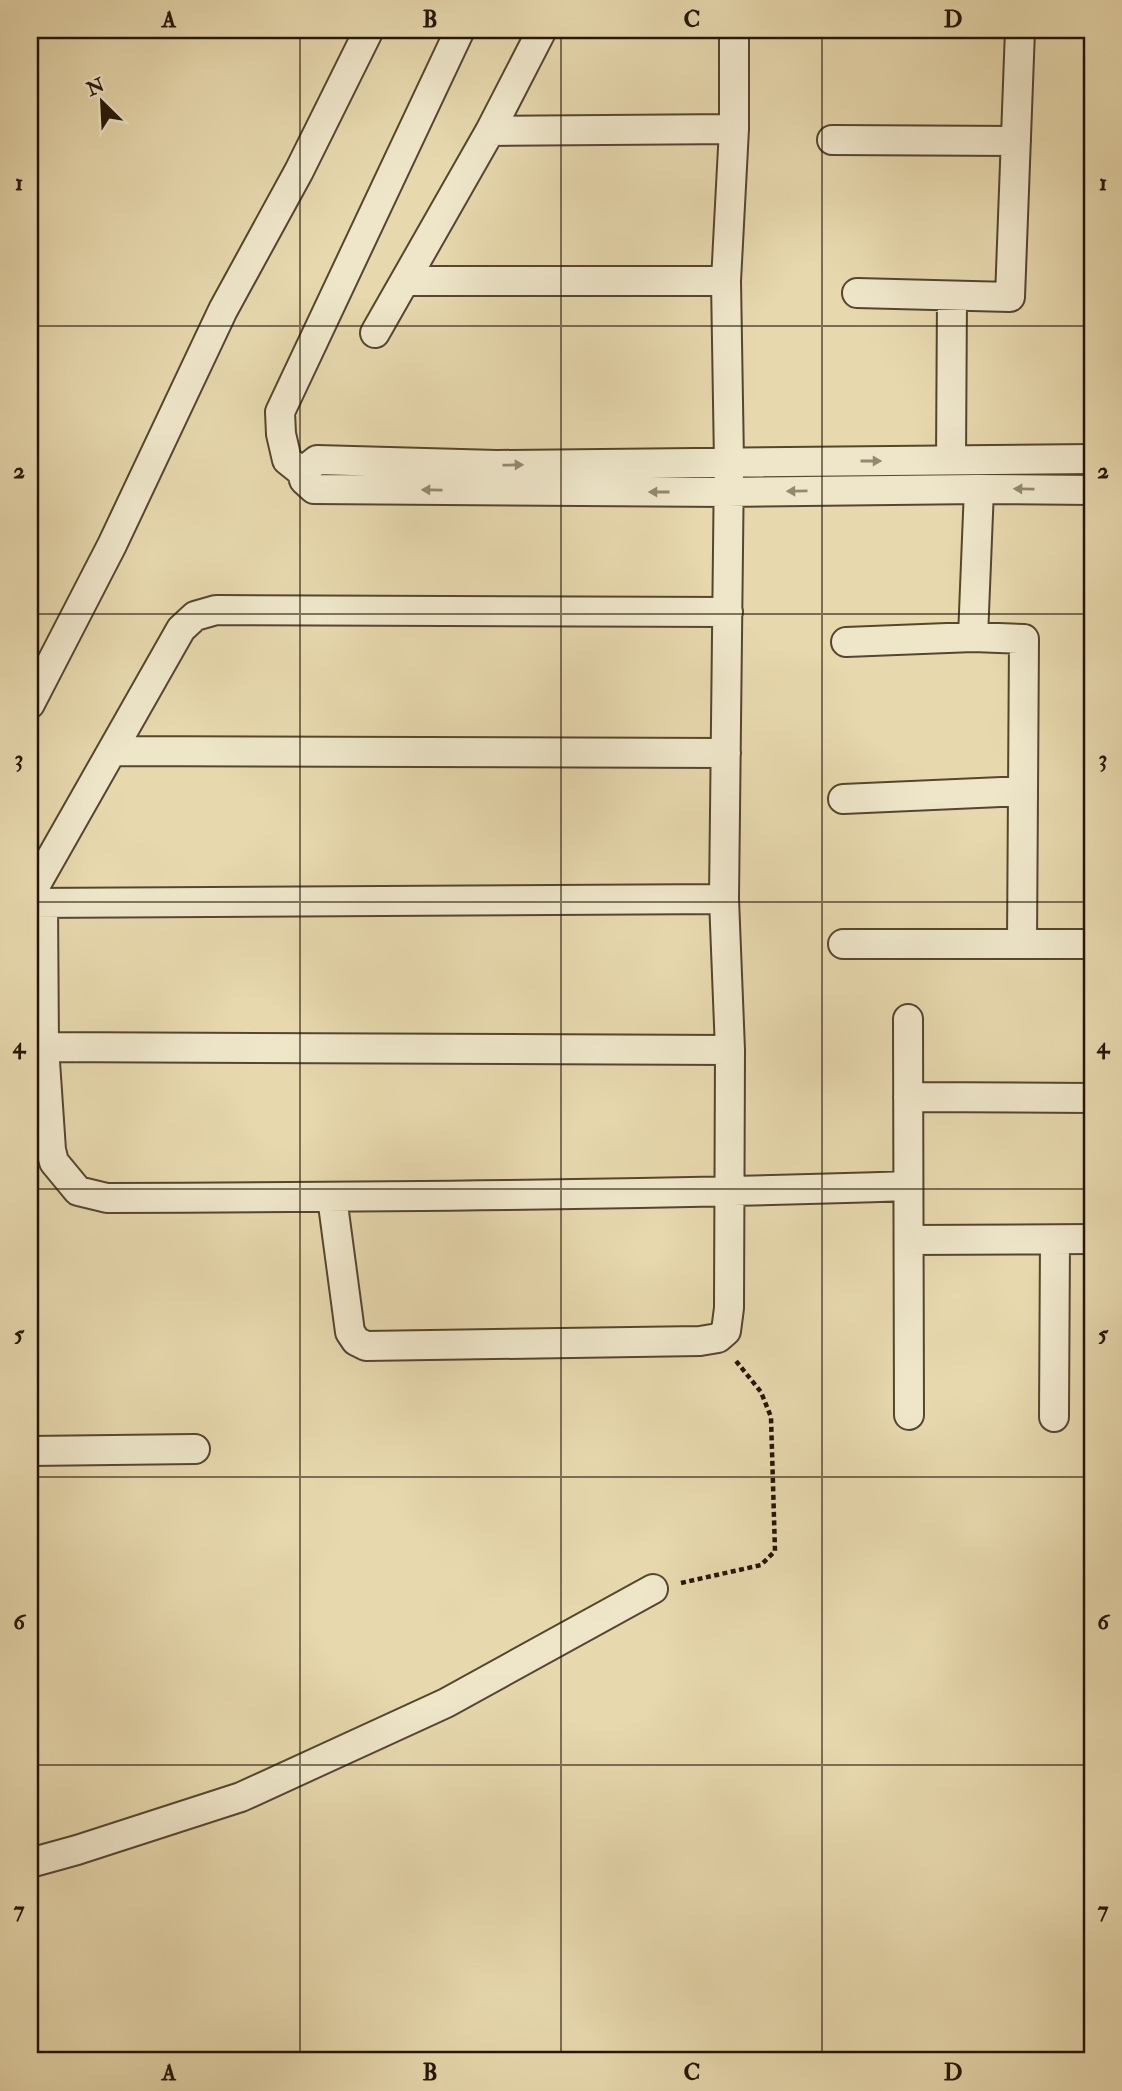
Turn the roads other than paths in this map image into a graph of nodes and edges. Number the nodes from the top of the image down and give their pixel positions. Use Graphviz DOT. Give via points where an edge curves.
graph roads {
  1 [pos="369,30"];
  2 [pos="460,30"];
  3 [pos="542,30"];
  4 [pos="734,30"];
  5 [pos="1020,30"];
  6 [pos="734,129"];
  7 [pos="490,131"];
  8 [pos="832,140"];
  9 [pos="1016,141"];
  10 [pos="406,281"];
  11 [pos="726,281"];
  12 [pos="857,293"];
  13 [pos="952,296"];
  14 [pos="375,333"];
  15 [pos="1092,459"];
  16 [pos="951,460"];
  17 [pos="729,462"];
  18 [pos="302,472"];
  19 [pos="979,489"];
  20 [pos="1092,490"];
  21 [pos="727,492"];
  22 [pos="728,612"];
  23 [pos="973,638"];
  24 [pos="845,642"];
  25 [pos="30,704"];
  26 [pos="112,751"];
  27 [pos="726,752"];
  28 [pos="1022,791"];
  29 [pos="843,799"];
  30 [pos="724,899"];
  31 [pos="34,900"];
  32 [pos="844,944"];
  33 [pos="1022,944"];
  34 [pos="1092,944"];
  35 [pos="908,1019"];
  36 [pos="44,1047"];
  37 [pos="730,1050"];
  38 [pos="908,1097"];
  39 [pos="1092,1098"];
  40 [pos="908,1186"];
  41 [pos="729,1192"];
  42 [pos="332,1198"];
  43 [pos="1055,1240"];
  44 [pos="1092,1240"];
  45 [pos="909,1241"];
  46 [pos="909,1415"];
  47 [pos="1054,1416"];
  48 [pos="195,1449"];
  49 [pos="30,1451"];
  50 [pos="653,1589"];
  51 [pos="30,1863"];
  1 -- 25 [label="street" via="299,171 222,310 112,545"];
  2 -- 18 [label="street" via="281,412 287,460"];
  3 -- 7 [label="street"];
  4 -- 6 [label="street"];
  5 -- 9 [label="street"];
  6 -- 7 [label="street"];
  6 -- 11 [label="street"];
  7 -- 10 [label="street"];
  8 -- 9 [label="street"];
  9 -- 13 [label="street" via="1010,297"];
  10 -- 11 [label="street"];
  10 -- 14 [label="street"];
  11 -- 17 [label="street"];
  12 -- 13 [label="street"];
  13 -- 16 [label="street"];
  15 -- 16 [label="street"];
  17 -- 16 [label="street, one-way"];
  18 -- 17 [label="street, one-way" via="317,460 497,465"];
  17 -- 21 [label="street"];
  21 -- 18 [label="street, one-way" via="314,489"];
  20 -- 19 [label="street, one-way"];
  19 -- 21 [label="street, one-way"];
  19 -- 23 [label="street"];
  21 -- 22 [label="street"];
  22 -- 26 [label="street" via="216,610 195,616 181,629"];
  22 -- 27 [label="street"];
  23 -- 24 [label="street"];
  23 -- 28 [label="street" via="1024,639"];
  26 -- 27 [label="street"];
  26 -- 31 [label="street"];
  27 -- 30 [label="street"];
  28 -- 29 [label="street"];
  28 -- 33 [label="street"];
  30 -- 31 [label="street"];
  30 -- 37 [label="street"];
  31 -- 36 [label="street"];
  32 -- 33 [label="street"];
  33 -- 34 [label="street"];
  35 -- 38 [label="street"];
  36 -- 37 [label="street"];
  36 -- 42 [label="street" via="51,1150 54,1162 78,1191 107,1198"];
  37 -- 41 [label="street"];
  38 -- 39 [label="street"];
  38 -- 40 [label="street"];
  40 -- 41 [label="street"];
  40 -- 45 [label="street"];
  41 -- 42 [label="street"];
  41 -- 42 [label="street" via="726,1331 718,1338 700,1341 366,1346 350,1332"];
  43 -- 44 [label="street"];
  43 -- 45 [label="street"];
  43 -- 47 [label="street"];
  45 -- 46 [label="street"];
  48 -- 49 [label="street"];
  50 -- 51 [label="street" via="446,1703 241,1797"];
}
